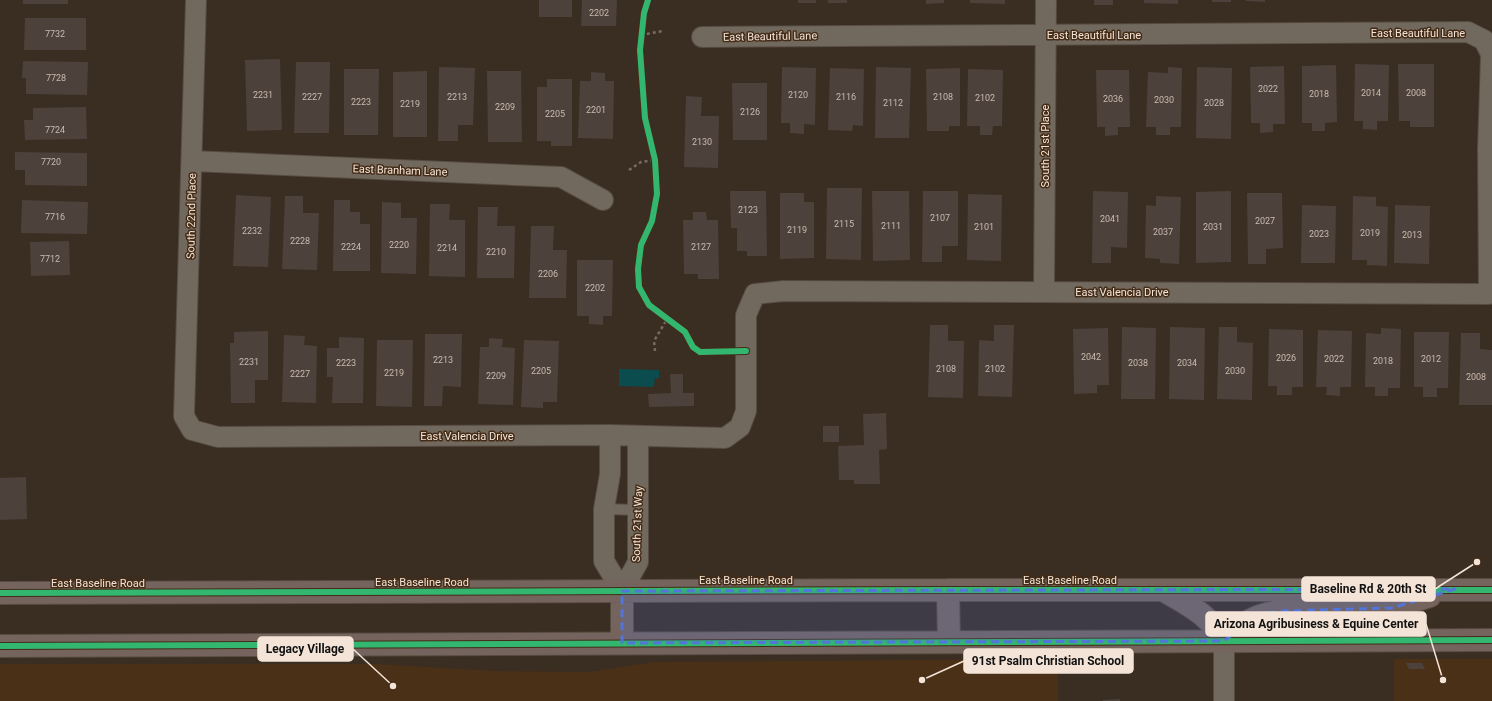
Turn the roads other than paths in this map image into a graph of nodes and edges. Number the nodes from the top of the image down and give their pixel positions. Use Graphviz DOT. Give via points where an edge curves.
graph roads {
  1 [pos="196,0"];
  2 [pos="1046,0"];
  3 [pos="1045,35"];
  4 [pos="702,37"];
  5 [pos="1490,149"];
  6 [pos="192,161"];
  7 [pos="1490,177"];
  8 [pos="603,200"];
  9 [pos="1044,291"];
  10 [pos="192,430"];
  11 [pos="610,435"];
  12 [pos="638,436"];
  13 [pos="604,509"];
  14 [pos="638,510"];
  15 [pos="1455,589"];
  16 [pos="948,590"];
  17 [pos="1163,590"];
  18 [pos="1492,590"];
  19 [pos="622,591"];
  20 [pos="0,593"];
  21 [pos="1492,640"];
  22 [pos="1224,641"];
  23 [pos="949,642"];
  24 [pos="622,643"];
  25 [pos="0,646"];
  26 [pos="1224,701"];
  1 -- 6 [label="street, South 22nd Place"];
  2 -- 3 [label="street, South 21st Place"];
  3 -- 4 [label="street, East Beautiful Lane"];
  3 -- 5 [label="street, East Beautiful Lane" via="1468,32 1484,40 1491,54"];
  3 -- 9 [label="street, South 21st Place"];
  5 -- 7 [label="street"];
  6 -- 8 [label="street, East Branham Lane" via="561,177"];
  6 -- 10 [label="street, South 22nd Place" via="184,416"];
  7 -- 9 [label="street, East Valencia Drive" via="1489,294"];
  9 -- 12 [label="street, East Valencia Drive" via="784,291 755,294 746,315 746,411 740,427 725,438"];
  10 -- 11 [label="street, East Valencia Drive" via="218,437"];
  11 -- 12 [label="street, East Valencia Drive"];
  11 -- 13 [label="street" via="610,474"];
  12 -- 14 [label="street, South 21st Way"];
  13 -- 14 [label="lane"];
  13 -- 19 [label="street" via="604,562"];
  14 -- 19 [label="street, South 21st Way" via="638,562"];
  15 -- 17 [label="main road, East Baseline Road"];
  15 -- 18 [label="main road, East Baseline Road"];
  15 -- 22 [label="main road" via="1392,608 1269,612 1245,622"];
  16 -- 17 [label="main road, East Baseline Road"];
  16 -- 19 [label="main road, East Baseline Road"];
  16 -- 23 [label="main road"];
  17 -- 22 [label="main road" via="1208,619"];
  19 -- 20 [label="main road, East Baseline Road"];
  19 -- 24 [label="main road"];
  21 -- 22 [label="main road"];
  22 -- 23 [label="main road"];
  22 -- 26 [label="street"];
  23 -- 24 [label="main road"];
  24 -- 25 [label="main road"];
}
